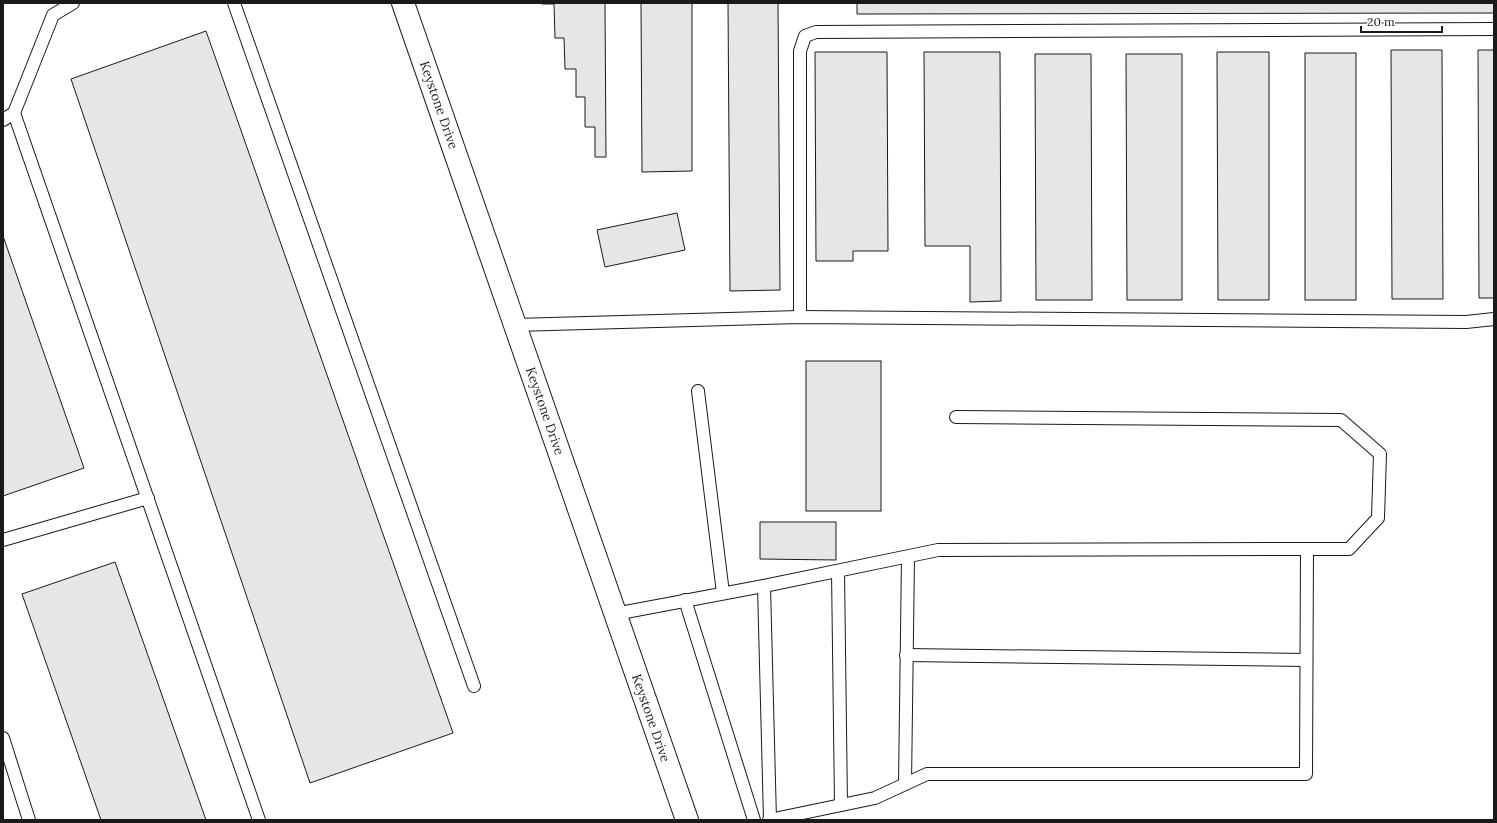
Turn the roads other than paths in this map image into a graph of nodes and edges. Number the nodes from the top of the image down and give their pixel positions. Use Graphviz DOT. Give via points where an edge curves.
graph roads {
  1 [pos="72,3"];
  2 [pos="234,3"];
  3 [pos="403,3"];
  4 [pos="1494,30"];
  5 [pos="14,113"];
  6 [pos="3,120"];
  7 [pos="800,317"];
  8 [pos="1494,319"];
  9 [pos="516,325"];
  10 [pos="698,391"];
  11 [pos="956,417"];
  12 [pos="148,498"];
  13 [pos="3,540"];
  14 [pos="1307,549"];
  15 [pos="908,557"];
  16 [pos="838,571"];
  17 [pos="764,586"];
  18 [pos="723,593"];
  19 [pos="685,600"];
  20 [pos="615,614"];
  21 [pos="906,656"];
  22 [pos="1306,660"];
  23 [pos="474,686"];
  24 [pos="3,738"];
  25 [pos="905,784"];
  26 [pos="841,805"];
  27 [pos="29,820"];
  28 [pos="259,820"];
  29 [pos="687,820"];
  30 [pos="754,820"];
  31 [pos="770,820"];
  1 -- 5 [label="lane" via="53,15"];
  2 -- 23 [label="lane"];
  3 -- 9 [label="street, Keystone Drive"];
  4 -- 7 [label="lane" via="816,32 805,36 800,52"];
  5 -- 6 [label="lane"];
  5 -- 12 [label="lane"];
  7 -- 8 [label="lane" via="1466,322"];
  7 -- 9 [label="lane"];
  9 -- 20 [label="street, Keystone Drive"];
  10 -- 18 [label="lane"];
  11 -- 14 [label="lane" via="1341,420 1380,454 1378,518 1349,549"];
  12 -- 13 [label="lane"];
  12 -- 28 [label="lane"];
  14 -- 15 [label="lane" via="938,550"];
  14 -- 22 [label="lane"];
  15 -- 16 [label="lane"];
  15 -- 21 [label="lane"];
  16 -- 17 [label="lane"];
  16 -- 26 [label="lane"];
  17 -- 18 [label="lane"];
  17 -- 31 [label="lane"];
  18 -- 19 [label="lane"];
  19 -- 20 [label="lane"];
  19 -- 30 [label="lane"];
  20 -- 29 [label="street, Keystone Drive"];
  21 -- 22 [label="lane"];
  21 -- 25 [label="lane"];
  22 -- 25 [label="lane" via="1306,774 927,774"];
  24 -- 27 [label="lane"];
  25 -- 26 [label="lane" via="876,798"];
  26 -- 31 [label="lane"];
}
